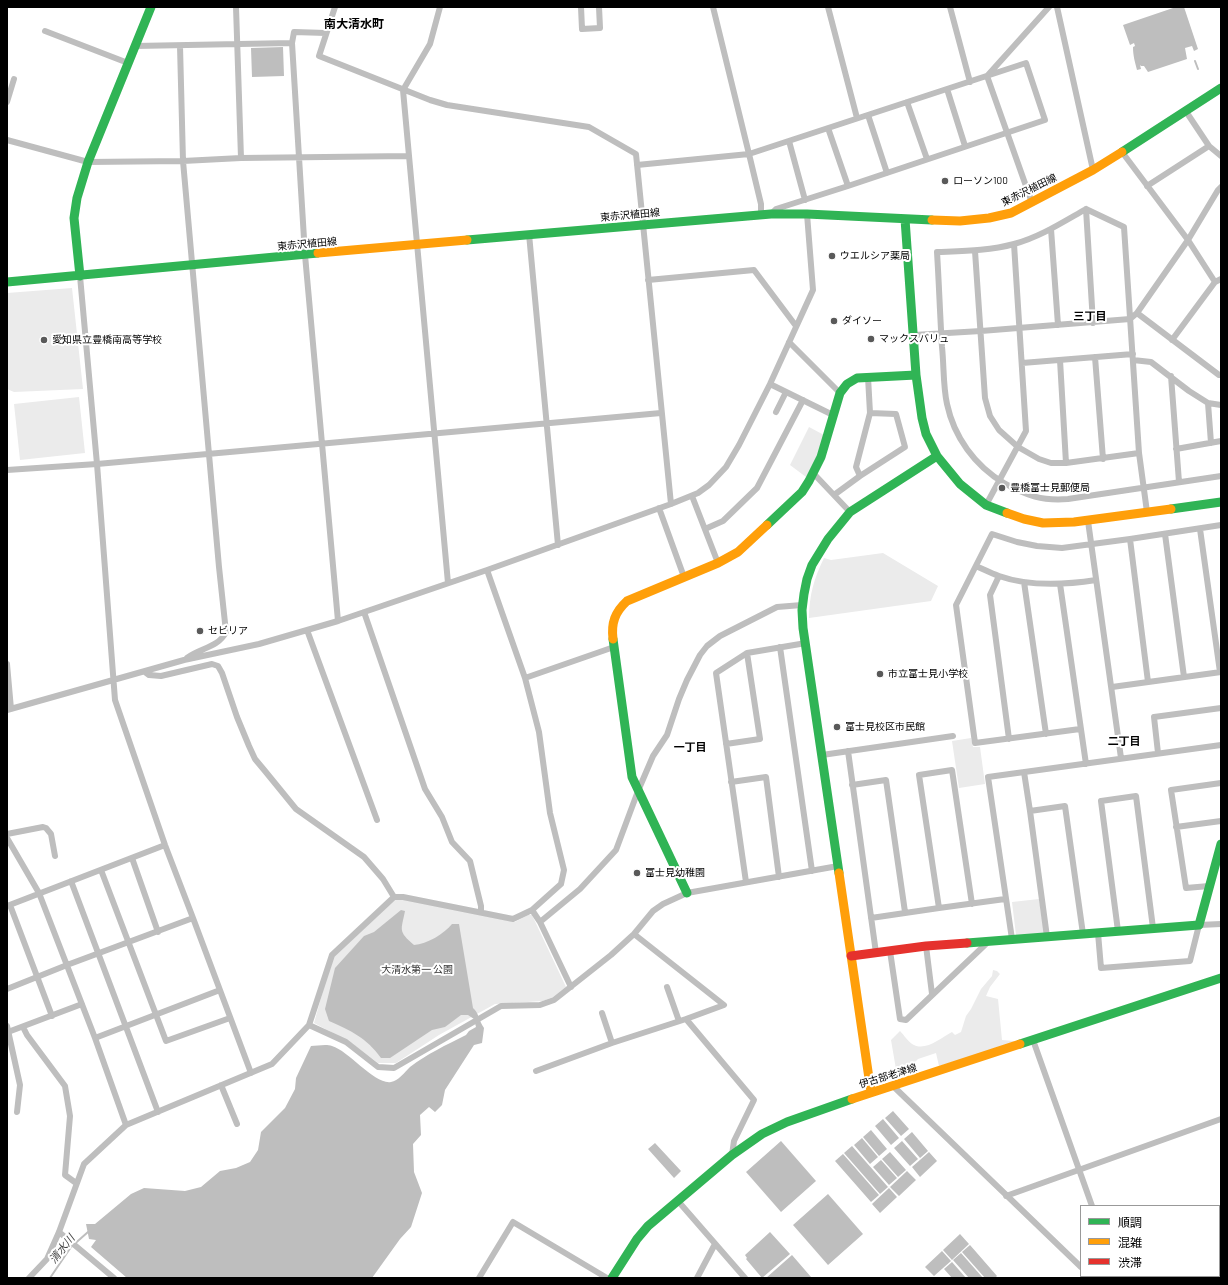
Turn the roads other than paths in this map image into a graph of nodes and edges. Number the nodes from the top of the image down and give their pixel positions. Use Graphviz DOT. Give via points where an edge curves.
graph roads {
  1 [pos="151,7"];
  2 [pos="236,7"];
  3 [pos="335,7"];
  4 [pos="440,7"];
  5 [pos="581,7"];
  6 [pos="599,7"];
  7 [pos="713,7"];
  8 [pos="828,7"];
  9 [pos="950,7"];
  10 [pos="1049,7"];
  11 [pos="1057,7"];
  12 [pos="45,31"];
  13 [pos="326,33"];
  14 [pos="292,43"];
  15 [pos="237,44"];
  16 [pos="135,46"];
  17 [pos="180,46"];
  18 [pos="128,63"];
  19 [pos="987,76"];
  20 [pos="14,79"];
  21 [pos="970,82"];
  22 [pos="1221,88"];
  23 [pos="947,89"];
  24 [pos="403,90"];
  25 [pos="7,102"];
  26 [pos="907,102"];
  27 [pos="1185,110"];
  28 [pos="868,115"];
  29 [pos="857,118"];
  30 [pos="828,128"];
  31 [pos="1007,134"];
  32 [pos="7,140"];
  33 [pos="789,141"];
  34 [pos="965,146"];
  35 [pos="1209,146"];
  36 [pos="1122,152"];
  37 [pos="749,154"];
  38 [pos="409,156"];
  39 [pos="1221,156"];
  40 [pos="299,157"];
  41 [pos="241,158"];
  42 [pos="927,159"];
  43 [pos="183,161"];
  44 [pos="88,162"];
  45 [pos="637,165"];
  46 [pos="1093,170"];
  47 [pos="887,173"];
  48 [pos="848,186"];
  49 [pos="1147,186"];
  50 [pos="1221,187"];
  51 [pos="805,200"];
  52 [pos="1032,203"];
  53 [pos="1086,209"];
  54 [pos="771,214"];
  55 [pos="807,214"];
  56 [pos="761,215"];
  57 [pos="905,219"];
  58 [pos="642,225"];
  59 [pos="1052,229"];
  60 [pos="529,234"];
  61 [pos="1188,240"];
  62 [pos="1014,244"];
  63 [pos="417,245"];
  64 [pos="975,251"];
  65 [pos="305,255"];
  66 [pos="191,265"];
  67 [pos="80,276"];
  68 [pos="648,280"];
  69 [pos="1218,281"];
  70 [pos="7,282"];
  71 [pos="1137,313"];
  72 [pos="1130,320"];
  73 [pos="1093,323"];
  74 [pos="1058,325"];
  75 [pos="796,326"];
  76 [pos="1020,327"];
  77 [pos="981,331"];
  78 [pos="941,333"];
  79 [pos="914,335"];
  80 [pos="1172,340"];
  81 [pos="789,342"];
  82 [pos="1095,357"];
  83 [pos="1133,357"];
  84 [pos="1060,360"];
  85 [pos="1022,363"];
  86 [pos="916,375"];
  87 [pos="1221,375"];
  88 [pos="1171,376"];
  89 [pos="868,377"];
  90 [pos="770,384"];
  91 [pos="786,392"];
  92 [pos="840,393"];
  93 [pos="803,400"];
  94 [pos="1208,403"];
  95 [pos="1221,405"];
  96 [pos="776,412"];
  97 [pos="661,413"];
  98 [pos="870,413"];
  99 [pos="833,415"];
  100 [pos="547,423"];
  101 [pos="433,433"];
  102 [pos="1221,441"];
  103 [pos="322,443"];
  104 [pos="1210,443"];
  105 [pos="1018,446"];
  106 [pos="1176,449"];
  107 [pos="1139,453"];
  108 [pos="209,454"];
  109 [pos="938,456"];
  110 [pos="1103,459"];
  111 [pos="1066,463"];
  112 [pos="97,464"];
  113 [pos="7,470"];
  114 [pos="814,474"];
  115 [pos="860,476"];
  116 [pos="1221,476"];
  117 [pos="1000,480"];
  118 [pos="1179,482"];
  119 [pos="1144,488"];
  120 [pos="834,495"];
  121 [pos="692,496"];
  122 [pos="1221,502"];
  123 [pos="671,504"];
  124 [pos="986,505"];
  125 [pos="659,508"];
  126 [pos="850,512"];
  127 [pos="1147,512"];
  128 [pos="1088,521"];
  129 [pos="1221,525"];
  130 [pos="705,529"];
  131 [pos="1200,529"];
  132 [pos="1165,534"];
  133 [pos="1130,539"];
  134 [pos="558,544"];
  135 [pos="1091,544"];
  136 [pos="718,563"];
  137 [pos="976,566"];
  138 [pos="487,570"];
  139 [pos="999,576"];
  140 [pos="684,577"];
  141 [pos="1096,580"];
  142 [pos="1024,582"];
  143 [pos="448,583"];
  144 [pos="1060,584"];
  145 [pos="802,605"];
  146 [pos="364,612"];
  147 [pos="338,621"];
  148 [pos="307,630"];
  149 [pos="806,643"];
  150 [pos="614,647"];
  151 [pos="780,647"];
  152 [pos="747,653"];
  153 [pos="184,660"];
  154 [pos="7,664"];
  155 [pos="145,672"];
  156 [pos="1220,672"];
  157 [pos="1184,677"];
  158 [pos="525,678"];
  159 [pos="114,680"];
  160 [pos="1148,682"];
  161 [pos="1112,687"];
  162 [pos="1221,708"];
  163 [pos="9,710"];
  164 [pos="1080,729"];
  165 [pos="1046,734"];
  166 [pos="953,736"];
  167 [pos="1010,739"];
  168 [pos="726,744"];
  169 [pos="1221,745"];
  170 [pos="848,751"];
  171 [pos="1158,753"];
  172 [pos="822,755"];
  173 [pos="1121,758"];
  174 [pos="1086,764"];
  175 [pos="1024,772"];
  176 [pos="732,782"];
  177 [pos="1221,783"];
  178 [pos="852,785"];
  179 [pos="638,791"];
  180 [pos="1030,811"];
  181 [pos="377,820"];
  182 [pos="1221,821"];
  183 [pos="1176,827"];
  184 [pos="7,834"];
  185 [pos="7,838"];
  186 [pos="1221,844"];
  187 [pos="165,846"];
  188 [pos="55,856"];
  189 [pos="132,858"];
  190 [pos="838,866"];
  191 [pos="101,870"];
  192 [pos="812,871"];
  193 [pos="779,876"];
  194 [pos="71,881"];
  195 [pos="746,882"];
  196 [pos="1209,886"];
  197 [pos="39,893"];
  198 [pos="687,893"];
  199 [pos="394,897"];
  200 [pos="1005,899"];
  201 [pos="972,904"];
  202 [pos="8,905"];
  203 [pos="938,908"];
  204 [pos="532,910"];
  205 [pos="481,912"];
  206 [pos="905,912"];
  207 [pos="193,918"];
  208 [pos="871,918"];
  209 [pos="540,922"];
  210 [pos="1221,924"];
  211 [pos="1199,925"];
  212 [pos="1153,928"];
  213 [pos="1118,931"];
  214 [pos="158,932"];
  215 [pos="1098,932"];
  216 [pos="634,934"];
  217 [pos="1084,934"];
  218 [pos="1047,937"];
  219 [pos="1012,939"];
  220 [pos="988,942"];
  221 [pos="129,943"];
  222 [pos="926,946"];
  223 [pos="890,951"];
  224 [pos="876,953"];
  225 [pos="98,954"];
  226 [pos="851,956"];
  227 [pos="68,965"];
  228 [pos="38,978"];
  229 [pos="1221,978"];
  230 [pos="571,987"];
  231 [pos="668,987"];
  232 [pos="7,989"];
  233 [pos="220,990"];
  234 [pos="932,994"];
  235 [pos="82,1004"];
  236 [pos="602,1013"];
  237 [pos="156,1014"];
  238 [pos="52,1016"];
  239 [pos="230,1018"];
  240 [pos="686,1019"];
  241 [pos="679,1021"];
  242 [pos="309,1025"];
  243 [pos="23,1027"];
  244 [pos="126,1027"];
  245 [pos="8,1029"];
  246 [pos="95,1038"];
  247 [pos="1033,1040"];
  248 [pos="612,1043"];
  249 [pos="536,1071"];
  250 [pos="251,1073"];
  251 [pos="221,1085"];
  252 [pos="893,1086"];
  253 [pos="871,1092"];
  254 [pos="17,1112"];
  255 [pos="158,1112"];
  256 [pos="1221,1119"];
  257 [pos="237,1124"];
  258 [pos="126,1125"];
  259 [pos="732,1155"];
  260 [pos="1079,1169"];
  261 [pos="76,1183"];
  262 [pos="1006,1196"];
  263 [pos="678,1201"];
  264 [pos="1092,1205"];
  265 [pos="59,1232"];
  266 [pos="715,1244"];
  267 [pos="1080,1267"];
  268 [pos="29,1278"];
  269 [pos="114,1278"];
  270 [pos="479,1278"];
  271 [pos="607,1278"];
  272 [pos="612,1278"];
  273 [pos="697,1278"];
  274 [pos="745,1278"];
  1 -- 16 [label="street"];
  2 -- 15 [label="street"];
  3 -- 13 [label="street"];
  4 -- 24 [label="street" via="430,44"];
  5 -- 6 [label="street" via="582,29 600,28"];
  7 -- 37 [label="street"];
  8 -- 29 [label="street"];
  9 -- 21 [label="street"];
  10 -- 19 [label="street"];
  11 -- 46 [label="street"];
  12 -- 18 [label="street"];
  13 -- 14 [label="street" via="294,32"];
  13 -- 24 [label="street" via="320,56"];
  14 -- 15 [label="street"];
  14 -- 40 [label="street"];
  15 -- 17 [label="street"];
  15 -- 41 [label="street"];
  16 -- 17 [label="street"];
  16 -- 18 [label="street"];
  17 -- 43 [label="street"];
  18 -- 44 [label="street"];
  19 -- 21 [label="street"];
  19 -- 31 [label="street"];
  19 -- 31 [label="street" via="1026,63 1045,120"];
  20 -- 25 [label="street"];
  21 -- 23 [label="street"];
  22 -- 27 [label="street, 東赤沢植田線"];
  23 -- 26 [label="street"];
  23 -- 34 [label="street"];
  24 -- 38 [label="street"];
  24 -- 45 [label="street" via="447,105 589,127 636,154"];
  26 -- 28 [label="street"];
  26 -- 42 [label="street"];
  27 -- 35 [label="street"];
  27 -- 36 [label="street, 東赤沢植田線"];
  28 -- 29 [label="street"];
  28 -- 47 [label="street"];
  29 -- 30 [label="street"];
  30 -- 33 [label="street"];
  30 -- 48 [label="street"];
  31 -- 34 [label="street"];
  31 -- 52 [label="street"];
  32 -- 44 [label="street"];
  33 -- 37 [label="street"];
  33 -- 51 [label="street"];
  34 -- 42 [label="street"];
  35 -- 39 [label="street"];
  35 -- 49 [label="street"];
  36 -- 46 [label="street, 東赤沢植田線"];
  36 -- 49 [label="street"];
  37 -- 45 [label="street"];
  37 -- 56 [label="street" via="761,204"];
  38 -- 40 [label="street"];
  38 -- 63 [label="street"];
  40 -- 41 [label="street"];
  40 -- 65 [label="street"];
  41 -- 43 [label="street"];
  42 -- 47 [label="street"];
  43 -- 44 [label="street"];
  43 -- 66 [label="street"];
  44 -- 67 [label="street" via="74,218"];
  45 -- 58 [label="street"];
  46 -- 52 [label="street, 東赤沢植田線"];
  47 -- 48 [label="street"];
  48 -- 51 [label="street"];
  49 -- 61 [label="street"];
  50 -- 61 [label="street"];
  51 -- 54 [label="street" via="776,208"];
  52 -- 57 [label="street, 東赤沢植田線" via="990,218 960,221"];
  53 -- 59 [label="street"];
  53 -- 72 [label="street" via="1124,227"];
  53 -- 73 [label="street"];
  54 -- 55 [label="street, 東赤沢植田線"];
  54 -- 56 [label="street, 東赤沢植田線"];
  55 -- 57 [label="street, 東赤沢植田線"];
  55 -- 75 [label="street" via="813,290"];
  56 -- 58 [label="street, 東赤沢植田線"];
  57 -- 79 [label="street"];
  58 -- 60 [label="street, 東赤沢植田線"];
  58 -- 68 [label="street"];
  59 -- 62 [label="street"];
  59 -- 74 [label="street"];
  60 -- 63 [label="street, 東赤沢植田線"];
  60 -- 100 [label="street"];
  61 -- 69 [label="street"];
  61 -- 71 [label="street"];
  62 -- 64 [label="street"];
  62 -- 76 [label="street"];
  63 -- 65 [label="street, 東赤沢植田線"];
  63 -- 101 [label="street"];
  64 -- 77 [label="street"];
  64 -- 78 [label="street" via="937,252"];
  65 -- 66 [label="street, 東赤沢植田線"];
  65 -- 103 [label="street"];
  66 -- 67 [label="street, 東赤沢植田線"];
  66 -- 108 [label="street"];
  67 -- 70 [label="street, 東赤沢植田線"];
  67 -- 112 [label="street"];
  68 -- 75 [label="street" via="754,270"];
  68 -- 97 [label="street"];
  69 -- 80 [label="street"];
  71 -- 72 [label="street"];
  71 -- 80 [label="street"];
  72 -- 73 [label="street"];
  72 -- 83 [label="street"];
  73 -- 74 [label="street"];
  74 -- 76 [label="street"];
  75 -- 81 [label="street"];
  76 -- 77 [label="street"];
  76 -- 85 [label="street"];
  77 -- 78 [label="street"];
  77 -- 105 [label="street" via="985,398 990,416 999,430"];
  78 -- 79 [label="street"];
  78 -- 117 [label="street" via="946,403 950,417 962,443 983,468"];
  79 -- 86 [label="street"];
  80 -- 87 [label="street"];
  81 -- 90 [label="street"];
  81 -- 92 [label="street"];
  82 -- 83 [label="street"];
  82 -- 84 [label="street"];
  82 -- 110 [label="street"];
  83 -- 88 [label="street" via="1151,362"];
  83 -- 107 [label="street"];
  84 -- 85 [label="street"];
  84 -- 111 [label="street"];
  85 -- 105 [label="street" via="1026,431"];
  86 -- 89 [label="street"];
  86 -- 109 [label="street" via="926,434"];
  88 -- 94 [label="street"];
  88 -- 106 [label="street"];
  89 -- 92 [label="street" via="857,378"];
  89 -- 98 [label="street"];
  90 -- 91 [label="street"];
  90 -- 121 [label="street" via="726,467 709,485"];
  91 -- 93 [label="street"];
  91 -- 96 [label="street"];
  92 -- 99 [label="street"];
  93 -- 99 [label="street"];
  93 -- 130 [label="street" via="757,488 723,521"];
  94 -- 95 [label="street"];
  94 -- 104 [label="street"];
  97 -- 100 [label="street"];
  97 -- 123 [label="street"];
  98 -- 115 [label="street" via="856,467"];
  98 -- 115 [label="street" via="896,414 905,447"];
  99 -- 114 [label="street" via="822,458"];
  100 -- 101 [label="street"];
  100 -- 134 [label="street"];
  101 -- 103 [label="street"];
  101 -- 143 [label="street"];
  102 -- 104 [label="street"];
  103 -- 108 [label="street"];
  103 -- 147 [label="street"];
  104 -- 106 [label="street"];
  105 -- 111 [label="street" via="1045,461"];
  105 -- 117 [label="street"];
  106 -- 118 [label="street"];
  107 -- 110 [label="street"];
  107 -- 119 [label="street"];
  108 -- 112 [label="street"];
  108 -- 153 [label="street" via="226,632 223,639"];
  109 -- 124 [label="street" via="960,484"];
  109 -- 126 [label="street"];
  110 -- 111 [label="street"];
  112 -- 113 [label="street"];
  112 -- 159 [label="street"];
  114 -- 120 [label="street"];
  114 -- 136 [label="street" via="802,492 747,544"];
  115 -- 120 [label="street"];
  116 -- 118 [label="street"];
  117 -- 119 [label="street" via="1037,498 1054,500"];
  117 -- 124 [label="street"];
  118 -- 119 [label="street"];
  119 -- 127 [label="street"];
  120 -- 126 [label="street"];
  121 -- 123 [label="street"];
  121 -- 130 [label="street"];
  122 -- 127 [label="street"];
  123 -- 125 [label="street"];
  124 -- 128 [label="street" via="1043,523"];
  125 -- 134 [label="street"];
  125 -- 140 [label="street"];
  126 -- 145 [label="street" via="827,538 818,553 807,580"];
  127 -- 128 [label="street"];
  128 -- 135 [label="street"];
  129 -- 131 [label="street"];
  130 -- 136 [label="street"];
  131 -- 132 [label="street"];
  131 -- 156 [label="street"];
  132 -- 133 [label="street"];
  132 -- 157 [label="street"];
  133 -- 135 [label="street"];
  133 -- 160 [label="street"];
  134 -- 138 [label="street"];
  135 -- 137 [label="street" via="1062,548 1037,546 992,534"];
  135 -- 141 [label="street"];
  136 -- 140 [label="street"];
  137 -- 139 [label="street"];
  137 -- 167 [label="street" via="956,604 975,743"];
  138 -- 143 [label="street"];
  138 -- 158 [label="street"];
  139 -- 142 [label="street"];
  139 -- 167 [label="street" via="990,595"];
  140 -- 150 [label="street" via="620,606 613,620"];
  141 -- 144 [label="street"];
  141 -- 161 [label="street"];
  142 -- 144 [label="street"];
  142 -- 165 [label="street"];
  143 -- 146 [label="street"];
  144 -- 164 [label="street"];
  145 -- 149 [label="street"];
  145 -- 179 [label="street" via="777,607 720,636 707,646 688,680 667,735 653,756"];
  146 -- 147 [label="street"];
  146 -- 205 [label="street" via="425,789 442,817 452,842 470,861"];
  147 -- 148 [label="street"];
  148 -- 153 [label="street" via="259,644"];
  148 -- 181 [label="street"];
  149 -- 151 [label="street"];
  149 -- 172 [label="street"];
  150 -- 158 [label="street"];
  150 -- 179 [label="street" via="629,761"];
  151 -- 152 [label="street"];
  151 -- 192 [label="street"];
  152 -- 168 [label="street" via="716,673"];
  152 -- 168 [label="street" via="760,739"];
  153 -- 155 [label="street"];
  154 -- 163 [label="street"];
  155 -- 159 [label="street"];
  155 -- 199 [label="street" via="161,676 212,664 218,666 255,758 296,809 364,857"];
  156 -- 157 [label="street"];
  157 -- 160 [label="street"];
  158 -- 204 [label="street" via="539,732 550,813 564,870 561,884"];
  159 -- 163 [label="street"];
  159 -- 187 [label="street" via="115,700"];
  160 -- 161 [label="street"];
  161 -- 173 [label="street"];
  162 -- 171 [label="street" via="1154,717"];
  164 -- 165 [label="street"];
  164 -- 174 [label="street"];
  165 -- 167 [label="street"];
  166 -- 170 [label="street"];
  168 -- 176 [label="street"];
  169 -- 171 [label="street"];
  170 -- 172 [label="street"];
  170 -- 178 [label="street"];
  171 -- 173 [label="street"];
  172 -- 190 [label="street"];
  173 -- 174 [label="street"];
  174 -- 175 [label="street"];
  175 -- 180 [label="street"];
  175 -- 200 [label="street" via="988,777"];
  176 -- 193 [label="street" via="766,777"];
  176 -- 195 [label="street"];
  177 -- 183 [label="street" via="1171,790"];
  178 -- 206 [label="street" via="886,780"];
  178 -- 208 [label="street"];
  179 -- 198 [label="street"];
  179 -- 209 [label="street" via="616,850 580,889"];
  180 -- 217 [label="street" via="1064,806"];
  180 -- 218 [label="street"];
  182 -- 183 [label="street"];
  183 -- 196 [label="street" via="1186,888"];
  184 -- 188 [label="street" via="46,828 51,834"];
  185 -- 197 [label="street"];
  186 -- 196 [label="street"];
  187 -- 189 [label="street"];
  187 -- 207 [label="street"];
  189 -- 191 [label="street"];
  189 -- 214 [label="street"];
  190 -- 192 [label="street"];
  190 -- 226 [label="street"];
  191 -- 194 [label="street"];
  191 -- 221 [label="street"];
  192 -- 193 [label="street"];
  193 -- 195 [label="street"];
  194 -- 197 [label="street"];
  194 -- 225 [label="street"];
  195 -- 198 [label="street"];
  196 -- 211 [label="street"];
  197 -- 202 [label="street"];
  197 -- 227 [label="street"];
  198 -- 216 [label="street" via="653,911"];
  199 -- 205 [label="street"];
  199 -- 242 [label="street" via="332,955"];
  200 -- 201 [label="street"];
  200 -- 219 [label="street"];
  201 -- 203 [label="street"];
  201 -- 203 [label="street" via="952,770 919,775"];
  202 -- 228 [label="street"];
  203 -- 206 [label="street"];
  204 -- 205 [label="street" via="514,919"];
  204 -- 209 [label="street"];
  206 -- 208 [label="street"];
  207 -- 214 [label="street"];
  207 -- 233 [label="street"];
  208 -- 224 [label="street"];
  209 -- 230 [label="street"];
  210 -- 211 [label="street"];
  211 -- 212 [label="street"];
  211 -- 215 [label="street" via="1190,961 1101,968"];
  212 -- 213 [label="street"];
  212 -- 213 [label="street" via="1136,796 1101,801"];
  213 -- 215 [label="street"];
  214 -- 221 [label="street"];
  215 -- 217 [label="street"];
  216 -- 230 [label="street"];
  216 -- 240 [label="street" via="724,1005"];
  217 -- 218 [label="street"];
  218 -- 219 [label="street"];
  219 -- 220 [label="street"];
  220 -- 222 [label="street"];
  220 -- 234 [label="street"];
  221 -- 225 [label="street"];
  221 -- 237 [label="street"];
  222 -- 223 [label="street"];
  222 -- 234 [label="street"];
  223 -- 224 [label="street"];
  223 -- 234 [label="street" via="900,1019 906,1020"];
  224 -- 226 [label="street"];
  225 -- 227 [label="street"];
  225 -- 244 [label="street"];
  226 -- 253 [label="street"];
  227 -- 228 [label="street"];
  227 -- 235 [label="street"];
  228 -- 232 [label="street"];
  228 -- 238 [label="street"];
  229 -- 247 [label="street, 伊古部老津線"];
  230 -- 242 [label="street" via="554,1000 540,1005 501,1006 394,1068 378,1066 346,1042"];
  231 -- 241 [label="street"];
  233 -- 237 [label="street"];
  233 -- 239 [label="street"];
  235 -- 238 [label="street"];
  235 -- 246 [label="street"];
  236 -- 248 [label="street"];
  237 -- 239 [label="street" via="166,1041"];
  237 -- 244 [label="street"];
  238 -- 243 [label="street"];
  239 -- 250 [label="street"];
  240 -- 241 [label="street"];
  240 -- 259 [label="street" via="754,1100 734,1141"];
  241 -- 248 [label="street"];
  242 -- 250 [label="street" via="272,1064"];
  243 -- 245 [label="street"];
  243 -- 261 [label="street" via="66,1086 70,1116 65,1175"];
  244 -- 246 [label="street"];
  244 -- 255 [label="street"];
  245 -- 254 [label="street" via="20,1085"];
  246 -- 258 [label="street"];
  247 -- 252 [label="street, 伊古部老津線"];
  247 -- 260 [label="street"];
  248 -- 249 [label="street"];
  250 -- 251 [label="street"];
  251 -- 255 [label="street"];
  251 -- 257 [label="street"];
  252 -- 253 [label="street, 伊古部老津線"];
  252 -- 262 [label="street"];
  253 -- 259 [label="street, 伊古部老津線" via="774,1127"];
  255 -- 258 [label="street"];
  256 -- 260 [label="street"];
  258 -- 261 [label="street" via="84,1164"];
  259 -- 263 [label="street, 伊古部老津線"];
  260 -- 262 [label="street"];
  260 -- 264 [label="street"];
  261 -- 265 [label="street"];
  262 -- 267 [label="street"];
  263 -- 266 [label="street"];
  263 -- 272 [label="street, 伊古部老津線" via="648,1226"];
  265 -- 268 [label="street" via="47,1259"];
  265 -- 269 [label="street"];
  266 -- 273 [label="street"];
  266 -- 274 [label="street"];
  270 -- 271 [label="street" via="512,1222"];
}
